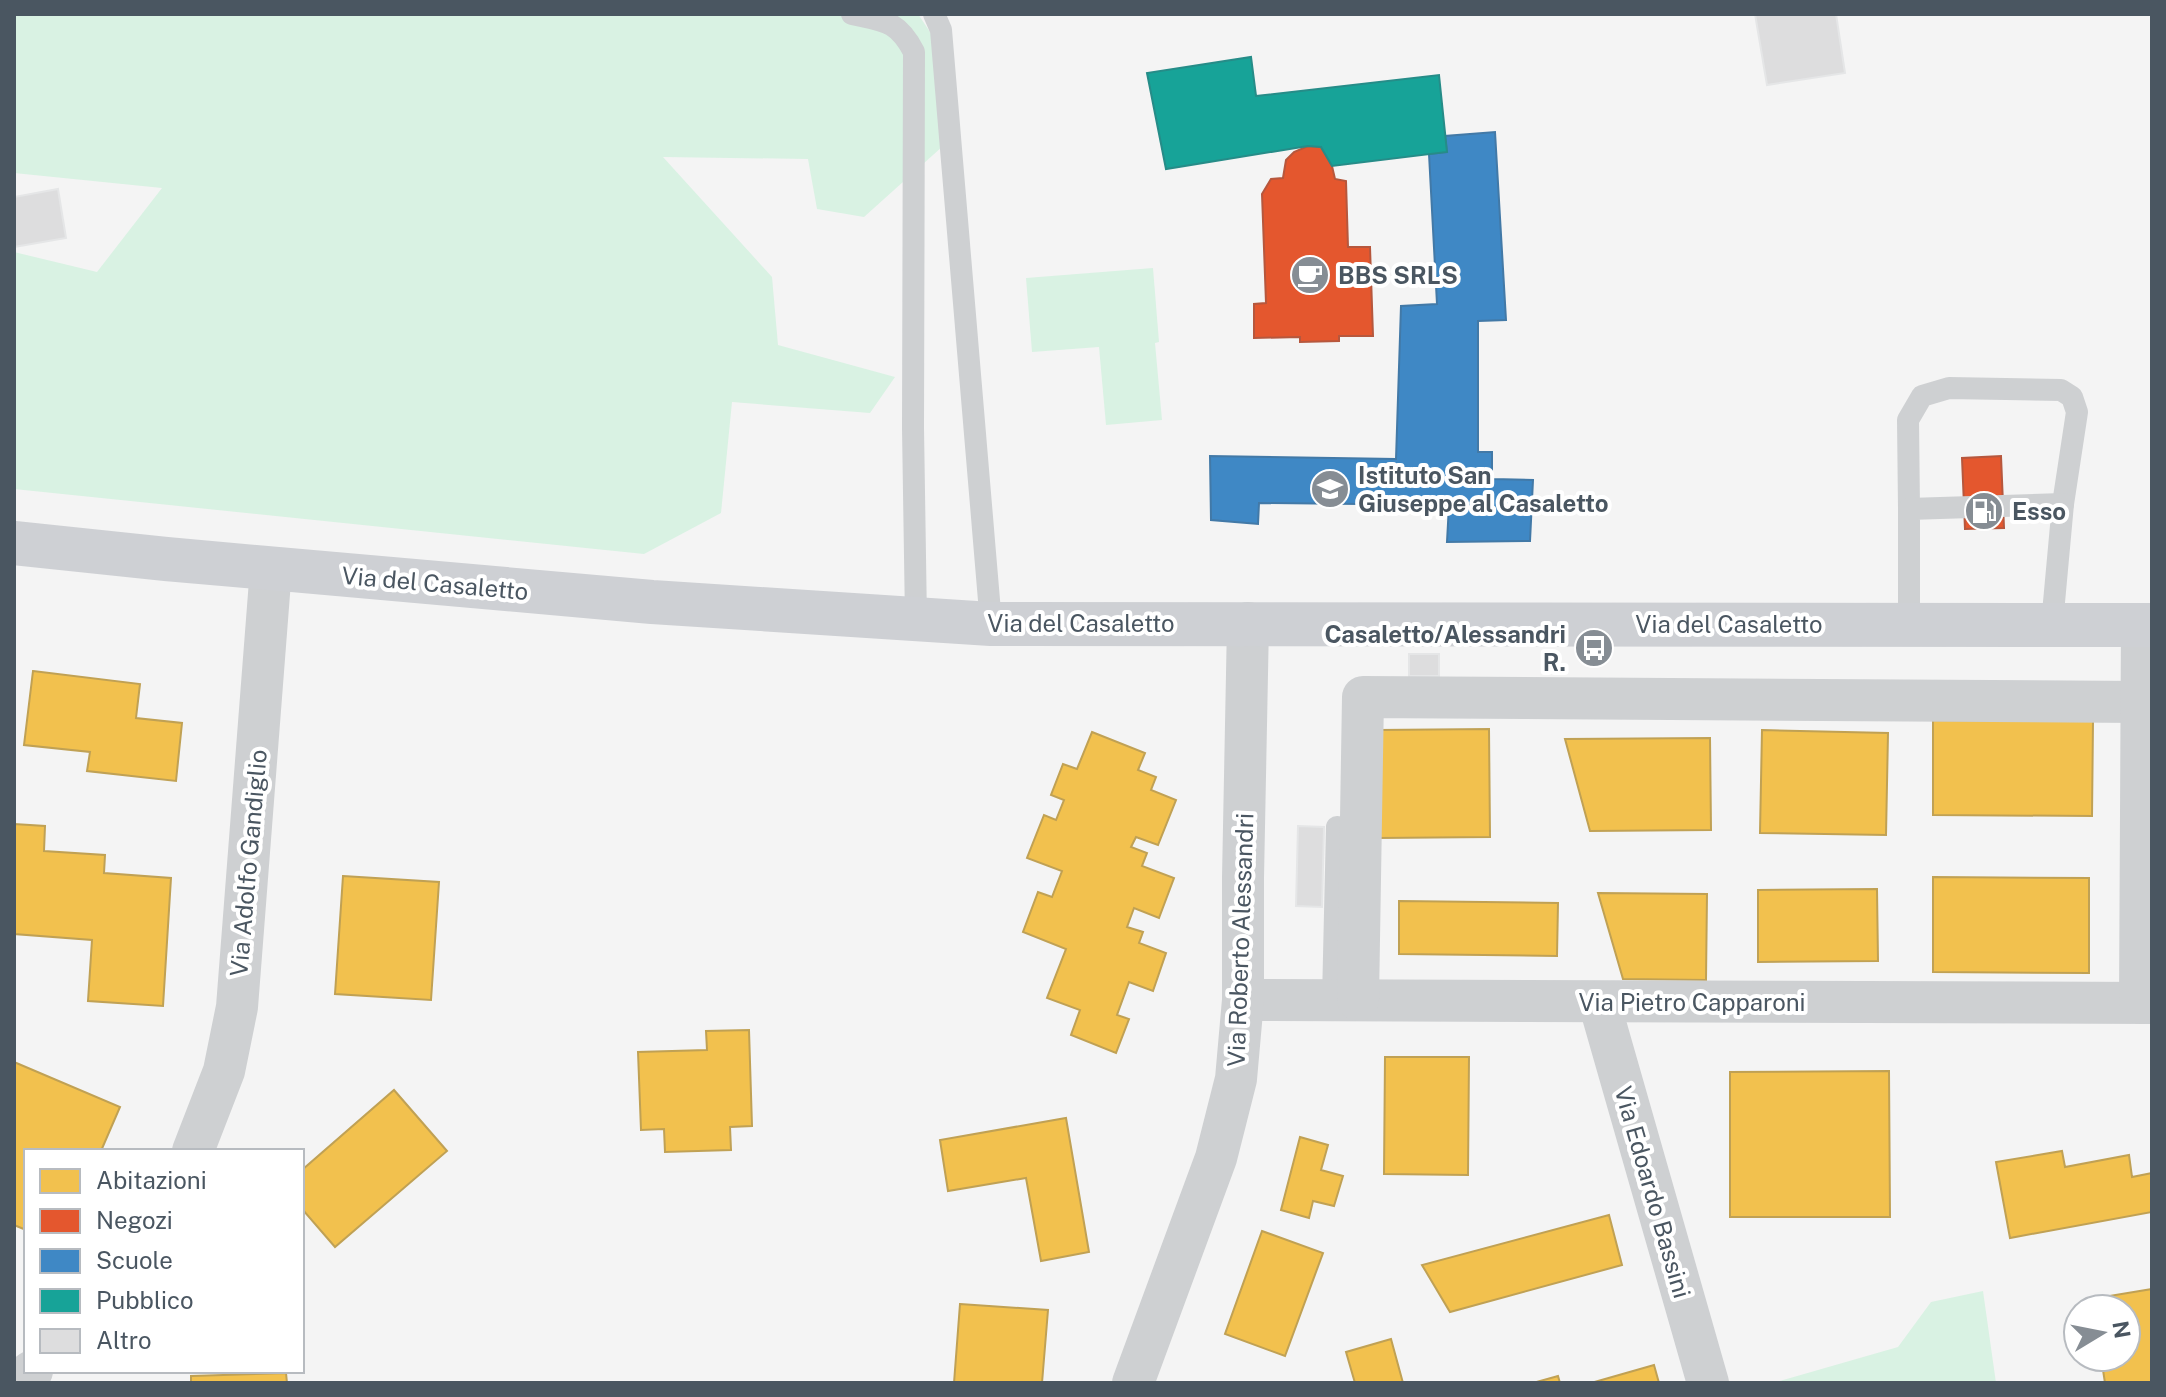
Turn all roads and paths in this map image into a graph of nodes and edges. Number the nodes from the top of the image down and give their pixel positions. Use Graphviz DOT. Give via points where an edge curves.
graph roads {
  1 [pos="852,14"];
  2 [pos="934,14"];
  3 [pos="2063,504"];
  4 [pos="1909,509"];
  5 [pos="14,543"];
  6 [pos="271,568"];
  7 [pos="916,620"];
  8 [pos="1248,623"];
  9 [pos="991,624"];
  10 [pos="2052,624"];
  11 [pos="1909,625"];
  12 [pos="2147,625"];
  13 [pos="2141,702"];
  14 [pos="1337,827"];
  15 [pos="1243,1000"];
  16 [pos="1346,1000"];
  17 [pos="1599,1002"];
  18 [pos="2146,1003"];
  19 [pos="194,1149"];
  20 [pos="1133,1383"];
  21 [pos="1708,1383"];
  1 -- 7 [label="lane" via="884,21 904,33 914,52"];
  2 -- 9 [label="lane" via="941,30"];
  3 -- 4 [label="lane"];
  3 -- 4 [label="lane" via="2077,412 2072,397 2061,390 1949,388 1922,396 1908,420"];
  3 -- 10 [label="lane"];
  4 -- 11 [label="lane"];
  5 -- 6 [label="street, Via del Casaletto"];
  6 -- 7 [label="street, Via del Casaletto"];
  6 -- 19 [label="street, Via Adolfo Gandiglio" via="237,1007 224,1071"];
  7 -- 9 [label="street, Via del Casaletto"];
  8 -- 9 [label="street, Via del Casaletto"];
  8 -- 11 [label="street, Via del Casaletto"];
  8 -- 15 [label="street, Via Roberto Alessandri"];
  10 -- 11 [label="street, Via del Casaletto"];
  10 -- 12 [label="street, Via del Casaletto"];
  12 -- 13 [label="street"];
  13 -- 16 [label="street" via="1363,697"];
  13 -- 18 [label="street"];
  14 -- 16 [label="lane"];
  15 -- 16 [label="street, Via Pietro Capparoni"];
  15 -- 20 [label="street, Via Roberto Alessandri" via="1236,1079 1216,1158"];
  16 -- 17 [label="street, Via Pietro Capparoni"];
  17 -- 18 [label="street, Via Pietro Capparoni"];
  17 -- 21 [label="street, Via Edoardo Bassini"];
}
